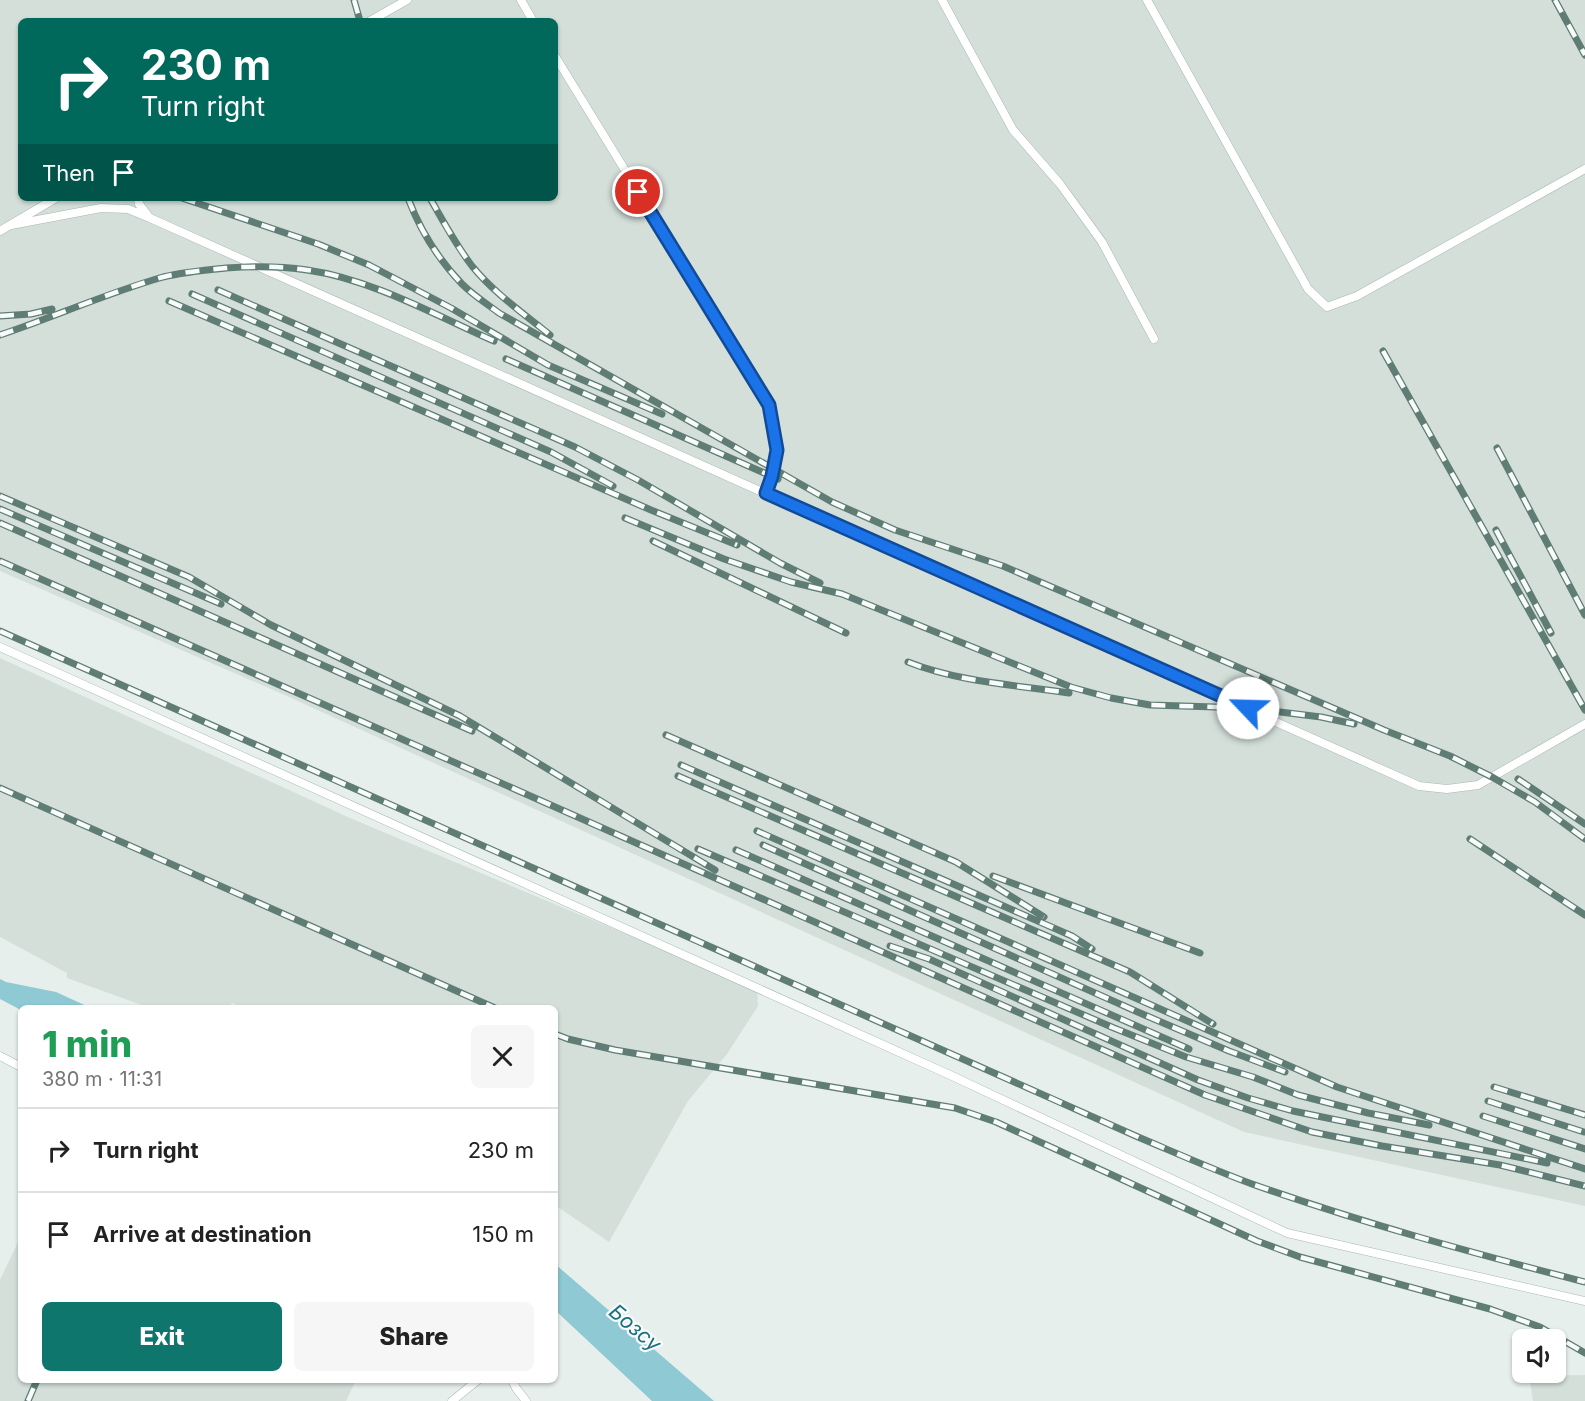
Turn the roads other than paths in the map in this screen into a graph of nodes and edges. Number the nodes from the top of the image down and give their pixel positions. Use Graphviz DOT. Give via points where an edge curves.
graph roads {
  1 [pos="407,0"];
  2 [pos="520,0"];
  3 [pos="942,0"];
  4 [pos="1147,0"];
  5 [pos="375,18"];
  6 [pos="531,18"];
  7 [pos="558,61"];
  8 [pos="1585,169"];
  9 [pos="51,201"];
  10 [pos="138,201"];
  11 [pos="150,218"];
  12 [pos="11,225"];
  13 [pos="0,231"];
  14 [pos="1154,339"];
  15 [pos="766,493"];
  16 [pos="0,647"];
  17 [pos="1585,724"];
  18 [pos="3,1058"];
  19 [pos="18,1065"];
  20 [pos="1585,1301"];
  21 [pos="474,1383"];
  22 [pos="514,1383"];
  23 [pos="452,1401"];
  24 [pos="526,1401"];
  1 -- 5 [label="lane"];
  2 -- 6 [label="lane"];
  3 -- 14 [label="lane" via="1013,130 1060,184 1102,242"];
  4 -- 8 [label="lane" via="1308,289 1328,307 1358,296"];
  7 -- 15 [label="lane" via="769,405 777,450"];
  9 -- 12 [label="lane"];
  10 -- 11 [label="lane"];
  11 -- 12 [label="lane" via="128,209 101,208"];
  11 -- 15 [label="lane"];
  12 -- 13 [label="lane"];
  15 -- 17 [label="lane" via="1419,786 1447,789 1478,785"];
  16 -- 20 [label="lane" via="939,1070 1287,1233"];
  18 -- 19 [label="lane"];
  21 -- 23 [label="lane"];
  22 -- 24 [label="lane"];
}
